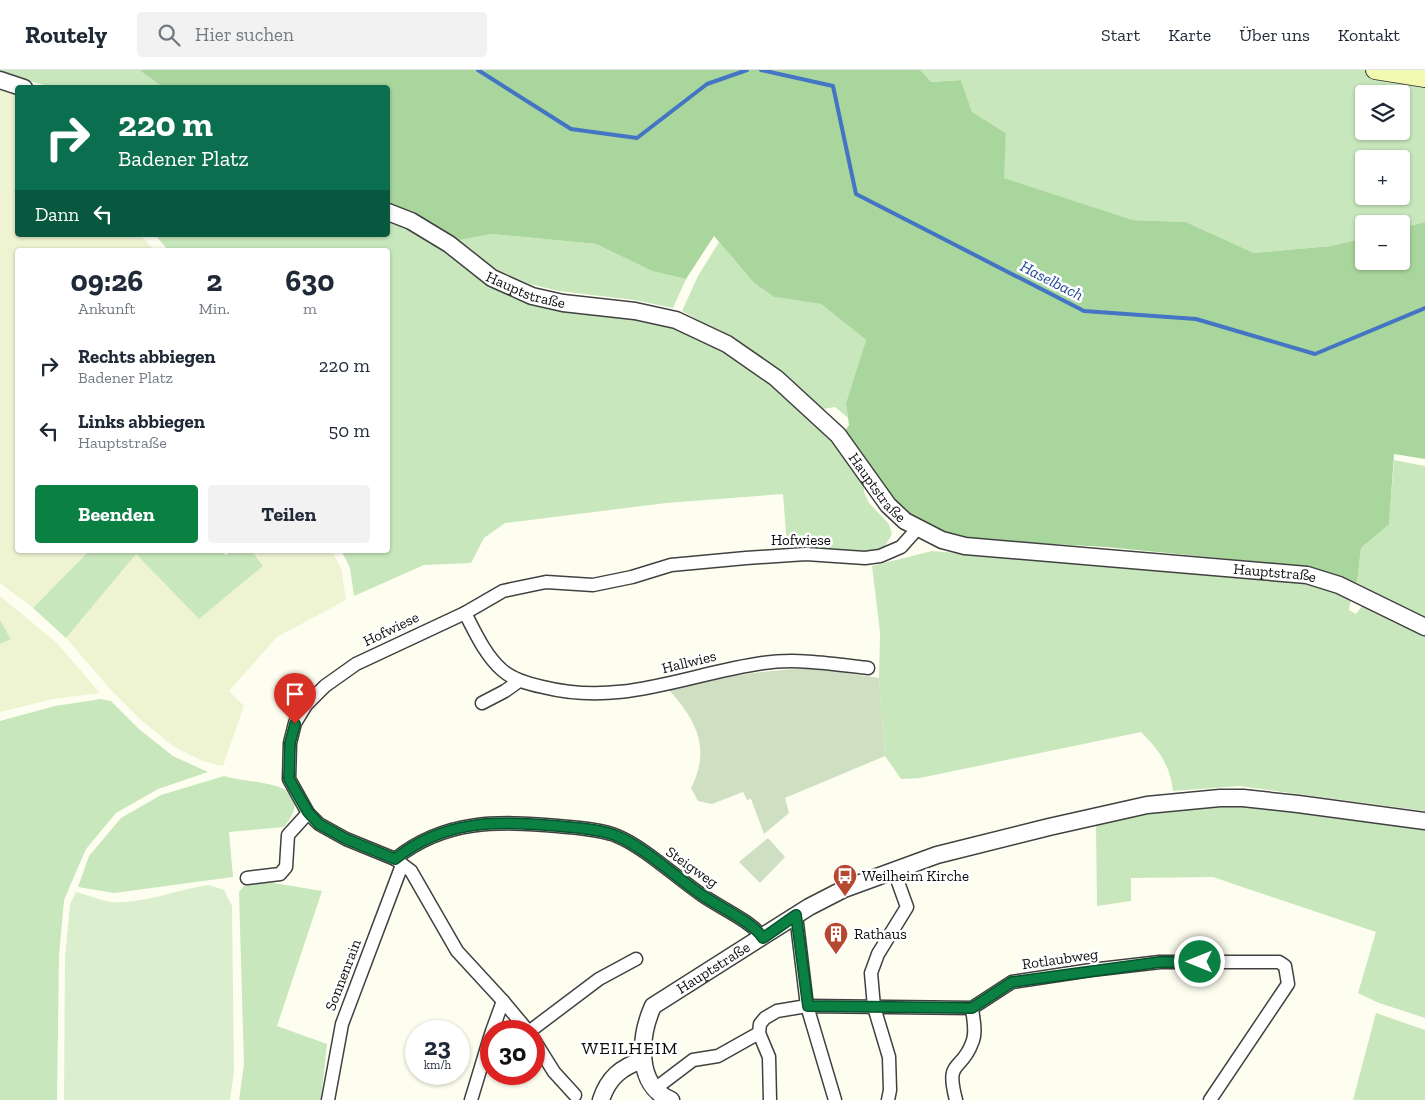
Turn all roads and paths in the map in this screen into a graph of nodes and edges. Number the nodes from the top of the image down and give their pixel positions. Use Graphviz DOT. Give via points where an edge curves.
graph roads {
  1 [pos="1375,70"];
  2 [pos="1425,78"];
  3 [pos="0,80"];
  4 [pos="15,85"];
  5 [pos="390,213"];
  6 [pos="917,528"];
  7 [pos="465,613"];
  8 [pos="1425,627"];
  9 [pos="868,668"];
  10 [pos="519,680"];
  11 [pos="482,704"];
  12 [pos="308,812"];
  13 [pos="1425,821"];
  14 [pos="398,862"];
  15 [pos="894,871"];
  16 [pos="247,878"];
  17 [pos="796,915"];
  18 [pos="763,938"];
  19 [pos="636,959"];
  20 [pos="503,1001"];
  21 [pos="808,1006"];
  22 [pos="874,1007"];
  23 [pos="972,1008"];
  24 [pos="496,1020"];
  25 [pos="519,1020"];
  26 [pos="544,1020"];
  27 [pos="759,1033"];
  28 [pos="545,1058"];
  29 [pos="642,1060"];
  30 [pos="480,1071"];
  31 [pos="656,1088"];
  32 [pos="575,1095"];
  33 [pos="1216,1099"];
  34 [pos="328,1100"];
  35 [pos="471,1100"];
  36 [pos="601,1100"];
  37 [pos="671,1100"];
  38 [pos="770,1100"];
  39 [pos="834,1100"];
  40 [pos="888,1100"];
  41 [pos="956,1100"];
  1 -- 2 [label="main road"];
  3 -- 4 [label="street"];
  5 -- 6 [label="street, Hauptstraße" via="411,220 449,244 492,278 532,296 676,320 726,344 776,378 838,435 888,505"];
  6 -- 7 [label="street, Hofwiese" via="901,547 880,556 806,554 670,565 593,585 546,582 503,591"];
  6 -- 8 [label="street, Hauptstraße" via="965,546 1307,576 1339,585"];
  7 -- 10 [label="street, Hallwies" via="484,649 502,670"];
  7 -- 12 [label="street, Hofwiese" via="356,664 325,686 306,705 295,724 290,743 289,779"];
  9 -- 10 [label="street, Hallwies" via="815,662 764,663 704,674 651,689 611,694 570,694"];
  10 -- 11 [label="street"];
  12 -- 14 [label="street, Hofwiese" via="319,824"];
  12 -- 16 [label="street" via="288,835 286,867 280,874"];
  13 -- 15 [label="street, Hauptstraße" via="1243,798 1201,799 1147,805 1049,827 937,855"];
  14 -- 18 [label="street, Steigweg" via="406,850 453,829 488,822 576,828 617,836 757,929"];
  14 -- 20 [label="street, Hofwiese" via="411,871 457,952"];
  14 -- 34 [label="street, Sonnenrain" via="342,1024"];
  15 -- 17 [label="street, Hauptstraße" via="844,889"];
  15 -- 22 [label="street" via="907,907 878,954 871,973"];
  17 -- 18 [label="street, Hauptstraße"];
  17 -- 21 [label="street"];
  18 -- 29 [label="street, Hauptstraße" via="653,1006 645,1024"];
  19 -- 26 [label="street, Hofwiese" via="598,979"];
  20 -- 24 [label="street"];
  20 -- 25 [label="street, Hofwiese"];
  21 -- 22 [label="street"];
  21 -- 27 [label="street" via="777,1011 764,1018"];
  21 -- 39 [label="street"];
  22 -- 23 [label="street"];
  22 -- 40 [label="street" via="889,1057"];
  23 -- 33 [label="street, Rotlaubweg" via="1012,982 1091,970 1160,962 1280,962 1285,966 1288,984"];
  23 -- 41 [label="street" via="975,1034 950,1079"];
  27 -- 31 [label="street" via="718,1056 693,1060"];
  27 -- 38 [label="street" via="769,1057"];
  28 -- 32 [label="street"];
  29 -- 31 [label="street, Hauptstraße"];
  29 -- 36 [label="street" via="612,1077"];
  30 -- 35 [label="street"];
  31 -- 37 [label="street, Hauptstraße"];
}
